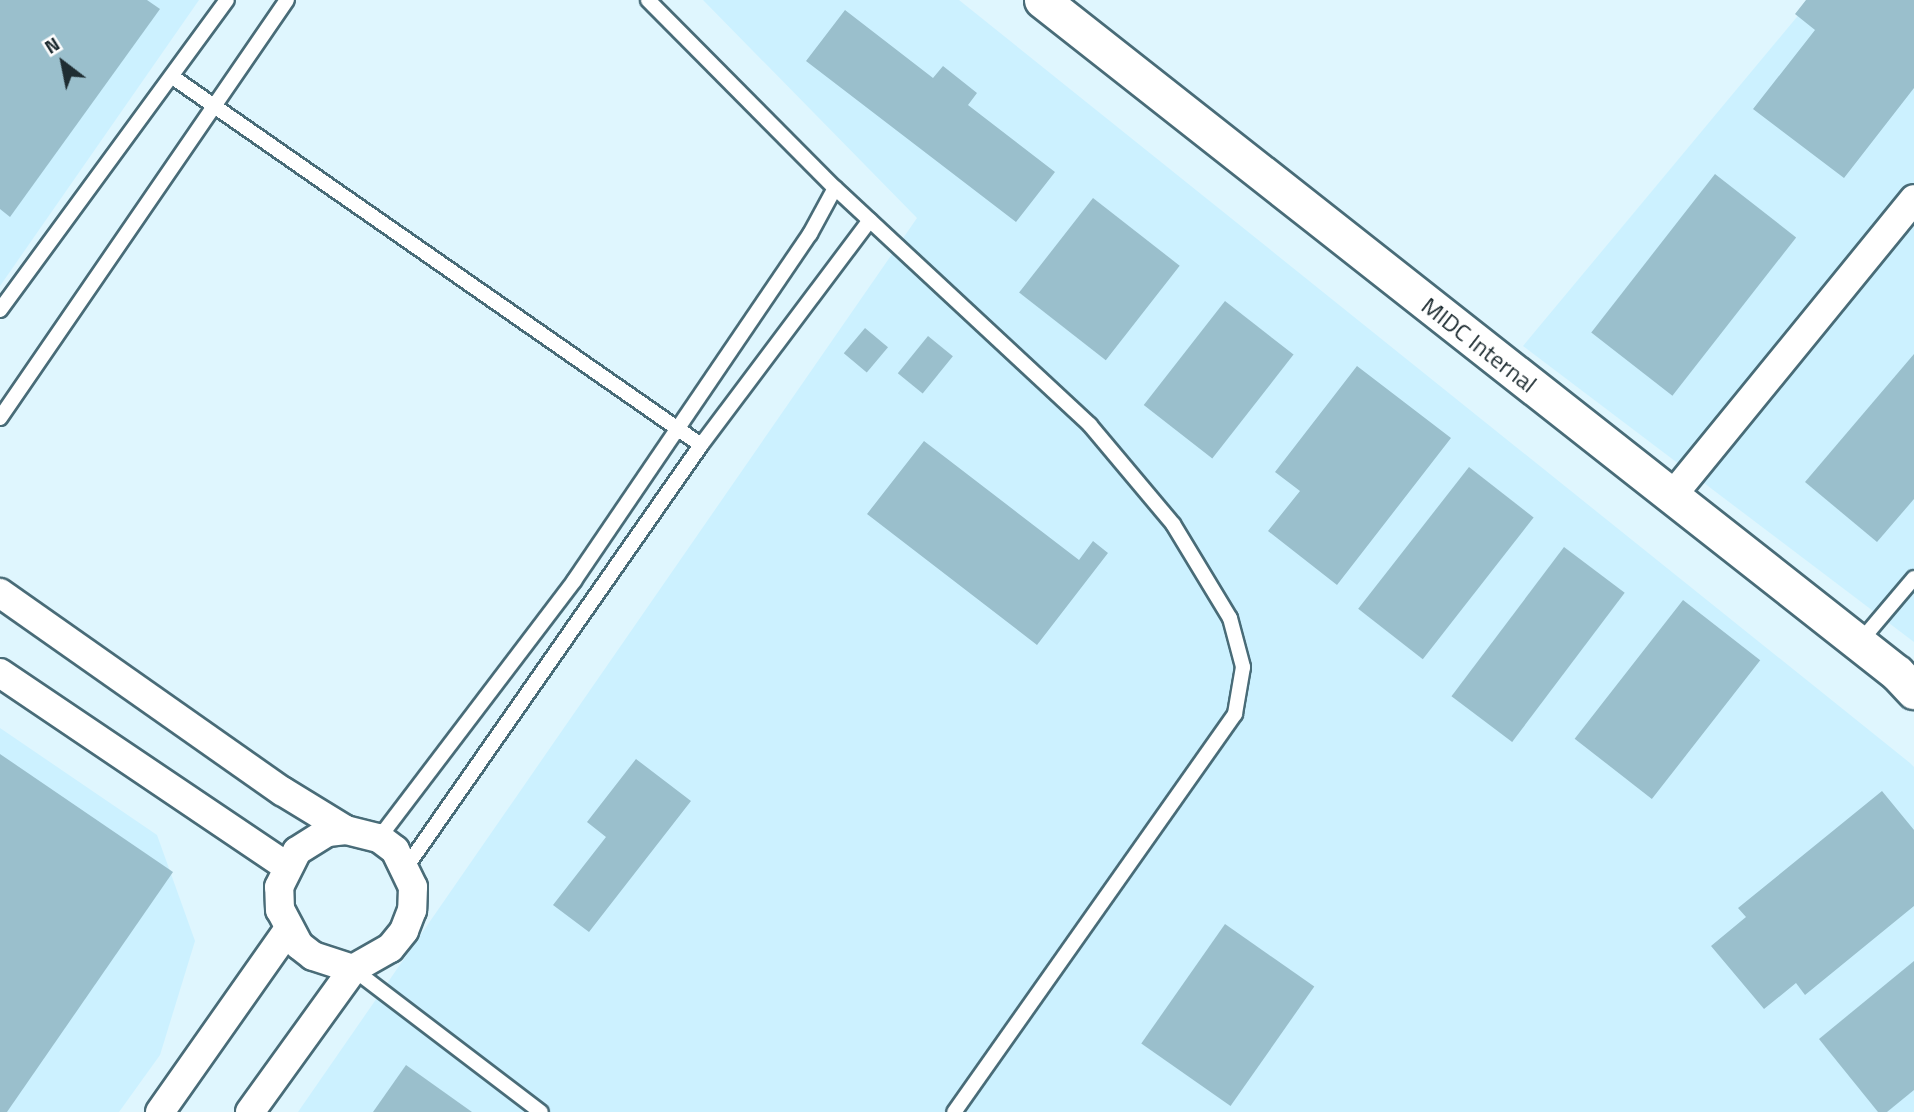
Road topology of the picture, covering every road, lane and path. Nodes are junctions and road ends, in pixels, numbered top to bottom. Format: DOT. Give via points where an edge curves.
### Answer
graph roads {
  1 [pos="227,0"];
  2 [pos="287,0"];
  3 [pos="648,0"];
  4 [pos="1042,0"];
  5 [pos="174,78"];
  6 [pos="215,110"];
  7 [pos="835,188"];
  8 [pos="1914,198"];
  9 [pos="870,220"];
  10 [pos="0,310"];
  11 [pos="0,418"];
  12 [pos="677,426"];
  13 [pos="701,445"];
  14 [pos="1672,496"];
  15 [pos="1914,578"];
  16 [pos="0,593"];
  17 [pos="1859,643"];
  18 [pos="0,673"];
  19 [pos="1914,691"];
  20 [pos="346,830"];
  21 [pos="379,838"];
  22 [pos="286,866"];
  23 [pos="407,866"];
  24 [pos="288,931"];
  25 [pos="353,969"];
  26 [pos="160,1112"];
  27 [pos="250,1112"];
  28 [pos="541,1112"];
  29 [pos="954,1112"];
  1 -- 5 [label="lane"];
  2 -- 6 [label="lane"];
  3 -- 7 [label="lane"];
  4 -- 14 [label="street, MIDC Internal"];
  5 -- 6 [label="lane"];
  5 -- 10 [label="lane"];
  6 -- 11 [label="lane"];
  6 -- 12 [label="lane" via="307,167"];
  7 -- 9 [label="lane"];
  7 -- 12 [label="lane" via="810,234"];
  8 -- 14 [label="street"];
  9 -- 13 [label="lane"];
  9 -- 29 [label="lane" via="1099,435 1172,524 1230,618 1243,667 1235,714"];
  12 -- 13 [label="lane"];
  12 -- 21 [label="lane" via="574,582"];
  13 -- 23 [label="lane"];
  14 -- 17 [label="street, MIDC Internal"];
  15 -- 17 [label="lane"];
  16 -- 20 [label="street" via="282,791"];
  17 -- 19 [label="street, MIDC Internal"];
  18 -- 22 [label="street"];
  20 -- 21 [label="street"];
  20 -- 22 [label="street" via="312,839"];
  21 -- 23 [label="street"];
  22 -- 24 [label="street" via="279,887 280,910"];
  23 -- 25 [label="street" via="413,887 412,910 404,931 390,948"];
  24 -- 25 [label="street" via="313,956"];
  24 -- 26 [label="street"];
  25 -- 27 [label="street"];
  25 -- 28 [label="lane"];
}
